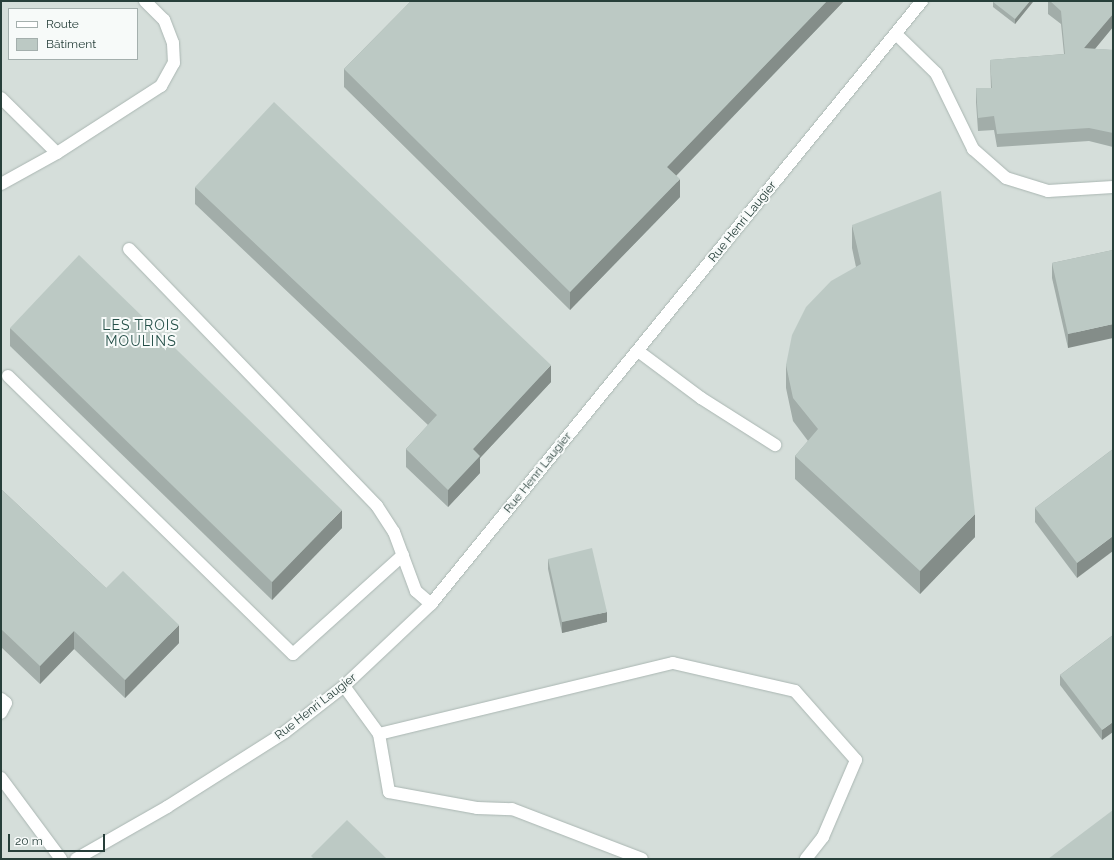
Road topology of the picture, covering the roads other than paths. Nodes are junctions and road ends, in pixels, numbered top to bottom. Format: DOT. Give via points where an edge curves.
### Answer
graph roads {
  1 [pos="145,1"];
  2 [pos="922,1"];
  3 [pos="896,34"];
  4 [pos="1,98"];
  5 [pos="57,153"];
  6 [pos="1,184"];
  7 [pos="1113,188"];
  8 [pos="128,249"];
  9 [pos="638,351"];
  10 [pos="8,376"];
  11 [pos="775,445"];
  12 [pos="403,555"];
  13 [pos="431,604"];
  14 [pos="344,686"];
  15 [pos="1,699"];
  16 [pos="1,713"];
  17 [pos="379,734"];
  18 [pos="1,778"];
  19 [pos="61,859"];
  20 [pos="76,859"];
  21 [pos="642,859"];
  22 [pos="806,859"];
  1 -- 5 [label="street" via="164,20 173,42 174,63 161,86"];
  2 -- 3 [label="street, Rue Henri Laugier"];
  3 -- 7 [label="street" via="936,73 973,149 1006,178 1048,191"];
  3 -- 9 [label="street, Rue Henri Laugier"];
  4 -- 5 [label="street"];
  5 -- 6 [label="street"];
  8 -- 12 [label="street" via="377,506 394,532"];
  9 -- 11 [label="street" via="701,398"];
  9 -- 13 [label="street, Rue Henri Laugier"];
  10 -- 12 [label="street" via="293,654"];
  12 -- 13 [label="street" via="416,591"];
  13 -- 14 [label="street, Rue Henri Laugier"];
  14 -- 17 [label="street"];
  14 -- 20 [label="street, Rue Henri Laugier" via="285,732 167,807"];
  15 -- 16 [label="street" via="6,703"];
  17 -- 21 [label="street" via="389,792 478,808 512,809"];
  17 -- 22 [label="street" via="674,663 796,691 856,760 824,837"];
  18 -- 19 [label="street"];
}
